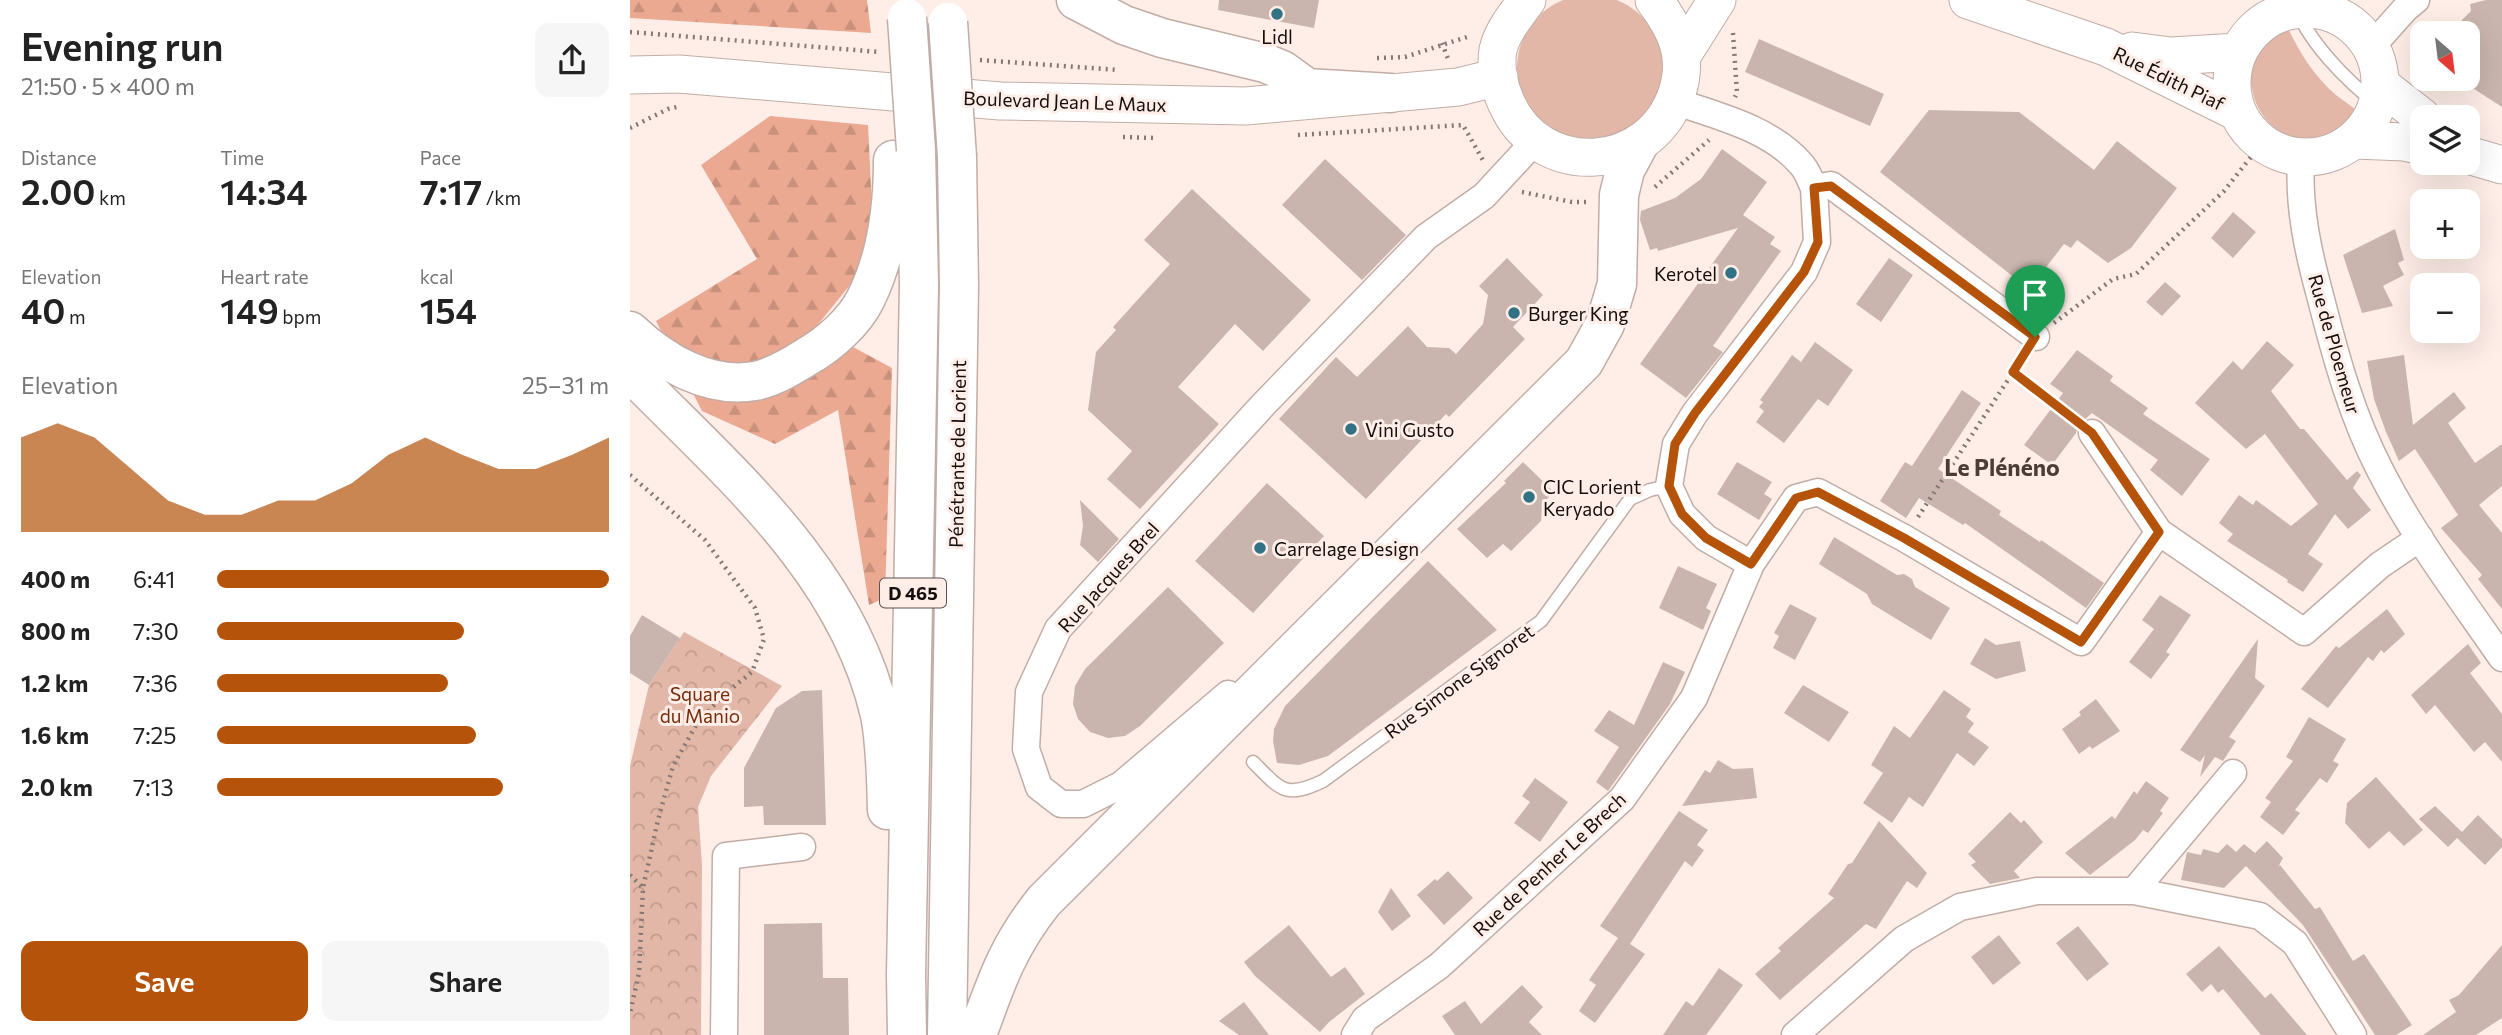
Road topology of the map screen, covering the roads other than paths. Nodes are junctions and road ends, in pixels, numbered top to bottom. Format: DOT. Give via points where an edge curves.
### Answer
graph roads {
  1 [pos="1076,0"];
  2 [pos="1527,0"];
  3 [pos="1654,0"];
  4 [pos="1717,0"];
  5 [pos="1968,0"];
  6 [pos="2416,0"];
  7 [pos="2307,5"];
  8 [pos="901,8"];
  9 [pos="2015,9"];
  10 [pos="946,11"];
  11 [pos="2248,29"];
  12 [pos="2372,46"];
  13 [pos="2106,47"];
  14 [pos="1681,57"];
  15 [pos="630,75"];
  16 [pos="1499,77"];
  17 [pos="1391,93"];
  18 [pos="2382,101"];
  19 [pos="1674,102"];
  20 [pos="2237,112"];
  21 [pos="2410,112"];
  22 [pos="1536,140"];
  23 [pos="2355,140"];
  24 [pos="2410,143"];
  25 [pos="1639,144"];
  26 [pos="905,149"];
  27 [pos="2301,158"];
  28 [pos="1814,188"];
  29 [pos="630,331"];
  30 [pos="2035,337"];
  31 [pos="630,372"];
  32 [pos="2092,433"];
  33 [pos="1669,486"];
  34 [pos="2159,532"];
  35 [pos="2420,538"];
  36 [pos="1399,547"];
  37 [pos="1751,564"];
  38 [pos="2502,658"];
  39 [pos="1253,762"];
  40 [pos="2233,773"];
  41 [pos="802,847"];
  42 [pos="2134,891"];
  43 [pos="724,1035"];
  44 [pos="892,1035"];
  45 [pos="907,1035"];
  46 [pos="947,1035"];
  47 [pos="977,1035"];
  48 [pos="1355,1035"];
  49 [pos="1795,1035"];
  50 [pos="2353,1035"];
  1 -- 17 [label="highway" via="1162,38 1265,63 1307,88"];
  2 -- 16 [label="main road" via="1498,50"];
  3 -- 14 [label="main road" via="1670,21"];
  4 -- 14 [label="main road"];
  5 -- 9 [label="main road"];
  6 -- 12 [label="street"];
  7 -- 11 [label="main road"];
  7 -- 12 [label="main road" via="2343,17"];
  7 -- 18 [label="lane" via="2339,72"];
  8 -- 26 [label="highway, D 465, bridge"];
  9 -- 13 [label="main road"];
  10 -- 46 [label="highway, Pénétrante de Lorient / D 465, bridge" via="957,157 959,286"];
  11 -- 13 [label="main road, Rue Édith Piaf" via="2171,56"];
  11 -- 20 [label="main road" via="2232,71"];
  12 -- 18 [label="main road"];
  13 -- 20 [label="main road, Rue Édith Piaf"];
  14 -- 19 [label="main road"];
  15 -- 17 [label="main road, Boulevard Jean Le Maux" via="679,74 1000,101 1118,105 1246,107"];
  16 -- 17 [label="main road, Boulevard Jean Le Maux" via="1458,87"];
  16 -- 22 [label="main road" via="1510,112"];
  18 -- 21 [label="main road"];
  18 -- 23 [label="main road"];
  19 -- 25 [label="main road" via="1659,127"];
  19 -- 28 [label="street" via="1753,130 1784,149 1802,165"];
  20 -- 27 [label="main road" via="2262,143"];
  22 -- 25 [label="main road" via="1568,156 1597,158"];
  22 -- 36 [label="street, Rue Jacques Brel" via="1484,196 1406,257 1058,628 1029,691 1027,748 1040,787 1061,804 1083,804 1121,785"];
  23 -- 24 [label="main road"];
  23 -- 27 [label="main road" via="2339,150"];
  25 -- 36 [label="highway" via="1625,170 1619,195 1617,284 1605,324 1584,362"];
  26 -- 29 [label="highway" via="893,188 881,263 864,303 829,344 755,381 722,380 685,371"];
  26 -- 45 [label="highway, D 465" via="919,285"];
  27 -- 35 [label="street, Rue de Ploemeur" via="2303,230 2339,369 2381,471"];
  28 -- 30 [label="street" via="1831,186"];
  28 -- 33 [label="street" via="1818,242 1804,272 1675,444"];
  31 -- 44 [label="highway" via="797,548 832,596 864,663 880,717 886,782"];
  32 -- 34 [label="street"];
  33 -- 37 [label="street" via="1682,514 1706,538"];
  33 -- 39 [label="lane, Rue Simone Signoret" via="1630,499 1541,621 1323,781 1292,791 1278,787"];
  34 -- 35 [label="street" via="2304,632 2379,565"];
  34 -- 37 [label="street, Rue de Penher Le Brech" via="2081,642 1818,492 1796,498"];
  35 -- 38 [label="street, Rue de Ploemeur"];
  36 -- 47 [label="highway" via="1044,901 1007,955"];
  37 -- 48 [label="street, Rue de Penher Le Brech" via="1694,698 1622,799 1439,966 1365,1019"];
  40 -- 42 [label="street"];
  41 -- 43 [label="street" via="726,856"];
  42 -- 49 [label="street" via="2036,891 1960,907 1905,939"];
  42 -- 50 [label="street" via="2259,916 2295,943"];
}
